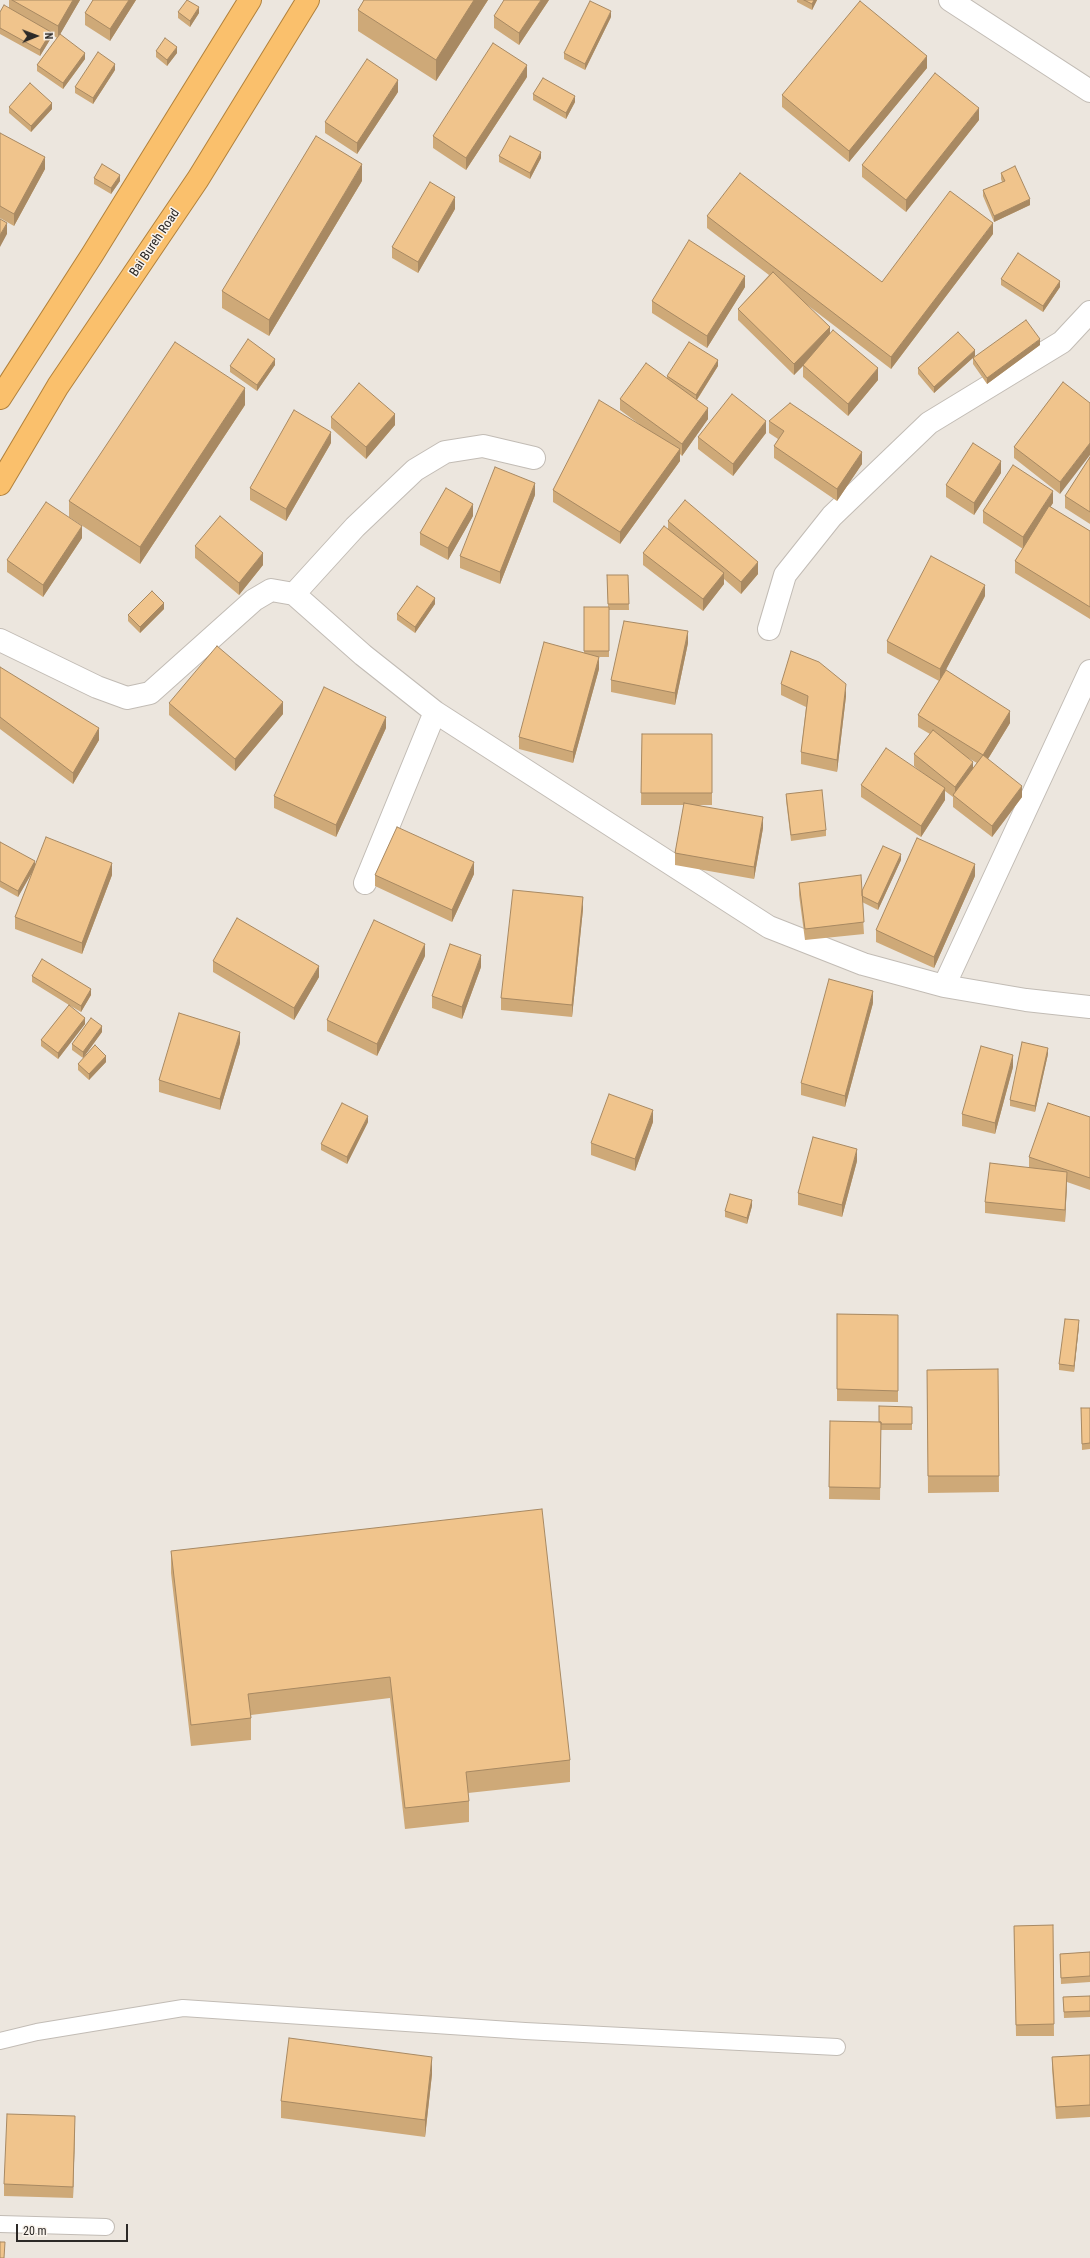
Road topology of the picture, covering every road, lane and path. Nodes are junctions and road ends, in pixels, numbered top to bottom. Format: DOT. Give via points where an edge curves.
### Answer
graph roads {
  1 [pos="250,0"];
  2 [pos="308,0"];
  3 [pos="950,0"];
  4 [pos="1090,91"];
  5 [pos="1090,312"];
  6 [pos="0,398"];
  7 [pos="534,458"];
  8 [pos="0,484"];
  9 [pos="294,594"];
  10 [pos="769,629"];
  11 [pos="0,640"];
  12 [pos="1090,671"];
  13 [pos="435,712"];
  14 [pos="365,883"];
  15 [pos="944,986"];
  16 [pos="1090,1007"];
  17 [pos="0,2041"];
  18 [pos="837,2047"];
  19 [pos="0,2224"];
  20 [pos="106,2227"];
  1 -- 6 [label="highway"];
  2 -- 8 [label="highway, Bai Bureh Road" via="198,179 58,386"];
  3 -- 4 [label="street"];
  5 -- 10 [label="street" via="1062,342 929,423 832,516 786,575"];
  7 -- 9 [label="street" via="483,446 445,452 415,470 355,527"];
  9 -- 11 [label="street" via="271,590 254,600 150,693 127,698 96,687"];
  9 -- 13 [label="street" via="363,655"];
  12 -- 15 [label="street"];
  13 -- 14 [label="street"];
  13 -- 15 [label="street" via="769,927 864,964"];
  15 -- 16 [label="street" via="1026,1000"];
  17 -- 18 [label="lane" via="37,2032 183,2008 525,2031"];
  19 -- 20 [label="lane"];
}
